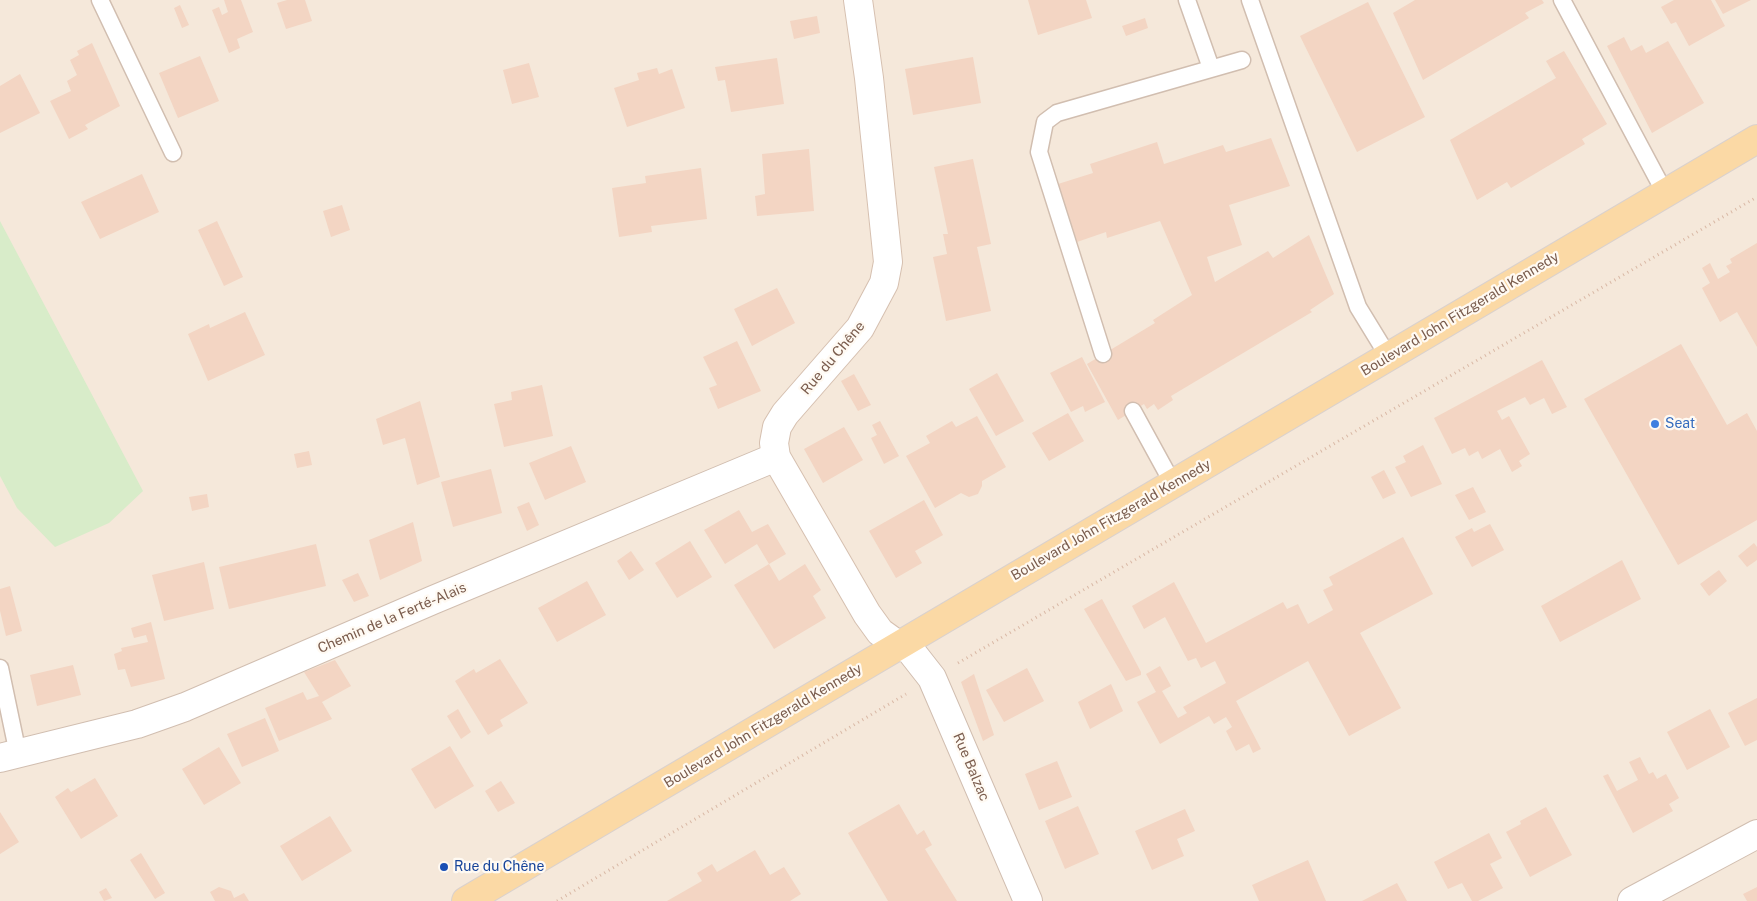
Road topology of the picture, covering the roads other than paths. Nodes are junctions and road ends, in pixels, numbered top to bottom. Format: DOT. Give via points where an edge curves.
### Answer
graph roads {
  1 [pos="100,0"];
  2 [pos="858,0"];
  3 [pos="1187,0"];
  4 [pos="1250,0"];
  5 [pos="1562,0"];
  6 [pos="1242,60"];
  7 [pos="1212,68"];
  8 [pos="1757,139"];
  9 [pos="173,153"];
  10 [pos="1665,193"];
  11 [pos="1104,354"];
  12 [pos="1388,356"];
  13 [pos="1133,411"];
  14 [pos="776,457"];
  15 [pos="1173,484"];
  16 [pos="898,646"];
  17 [pos="0,668"];
  18 [pos="9,756"];
  19 [pos="1757,834"];
  20 [pos="466,901"];
  21 [pos="1028,901"];
  22 [pos="1632,901"];
  1 -- 9 [label="lane"];
  2 -- 14 [label="street, Rue du Chêne" via="888,262 884,283 860,328 777,427"];
  3 -- 7 [label="lane"];
  4 -- 12 [label="lane" via="1358,307"];
  5 -- 10 [label="lane"];
  6 -- 7 [label="lane"];
  7 -- 11 [label="lane" via="1057,114 1044,122 1039,152"];
  8 -- 10 [label="main road, Boulevard John Fitzgerald Kennedy"];
  10 -- 12 [label="main road, Boulevard John Fitzgerald Kennedy"];
  12 -- 15 [label="main road, Boulevard John Fitzgerald Kennedy"];
  13 -- 15 [label="lane"];
  14 -- 16 [label="street" via="868,614 880,632"];
  14 -- 18 [label="street, Chemin de la Ferté-Alais" via="185,707 137,724"];
  15 -- 16 [label="main road, Boulevard John Fitzgerald Kennedy"];
  16 -- 20 [label="main road, Boulevard John Fitzgerald Kennedy"];
  16 -- 21 [label="street, Rue Balzac" via="910,650 932,678"];
  17 -- 18 [label="lane"];
  19 -- 22 [label="street"];
}
